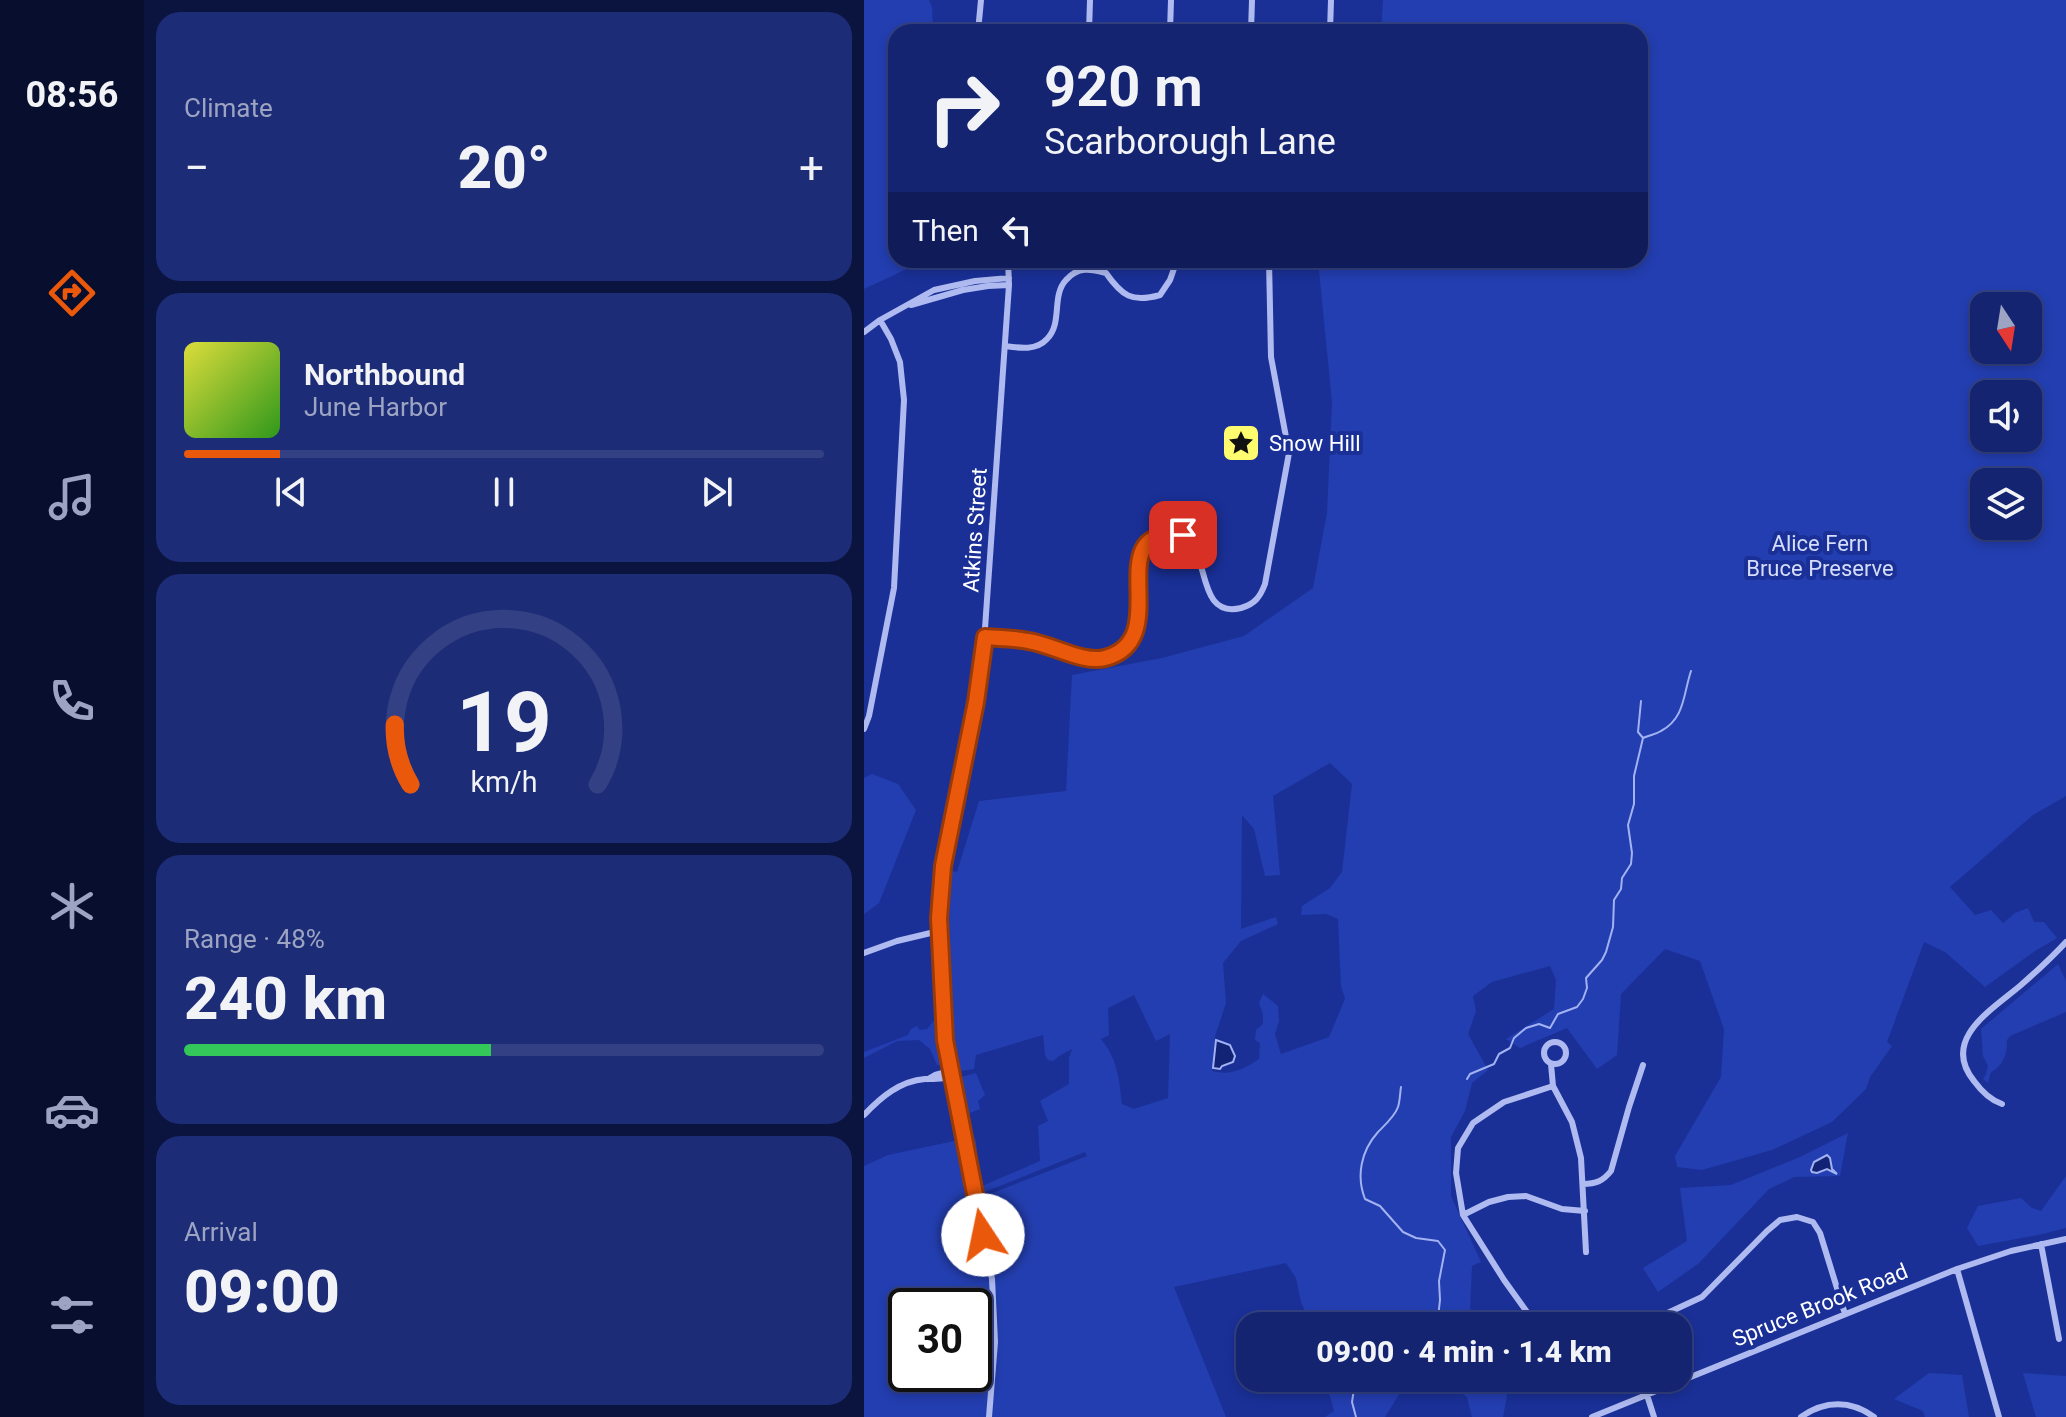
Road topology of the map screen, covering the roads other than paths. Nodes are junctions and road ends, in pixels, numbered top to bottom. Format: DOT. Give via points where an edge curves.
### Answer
graph roads {
  1 [pos="981,0"];
  2 [pos="1090,0"];
  3 [pos="1171,0"];
  4 [pos="1252,0"];
  5 [pos="1331,0"];
  6 [pos="979,24"];
  7 [pos="1089,24"];
  8 [pos="1170,24"];
  9 [pos="1251,24"];
  10 [pos="1330,24"];
  11 [pos="1008,268"];
  12 [pos="1174,268"];
  13 [pos="1269,268"];
  14 [pos="1009,282"];
  15 [pos="880,320"];
  16 [pos="864,332"];
  17 [pos="1005,346"];
  18 [pos="985,637"];
  19 [pos="864,729"];
  20 [pos="939,931"];
  21 [pos="2066,942"];
  22 [pos="864,953"];
  23 [pos="1551,1064"];
  24 [pos="1643,1065"];
  25 [pos="951,1074"];
  26 [pos="1553,1086"];
  27 [pos="2002,1104"];
  28 [pos="864,1115"];
  29 [pos="1583,1184"];
  30 [pos="1585,1211"];
  31 [pos="1463,1215"];
  32 [pos="2066,1239"];
  33 [pos="2041,1244"];
  34 [pos="1586,1252"];
  35 [pos="1957,1269"];
  36 [pos="1527,1312"];
  37 [pos="1670,1312"];
  38 [pos="1845,1314"];
  39 [pos="2059,1339"];
  40 [pos="1692,1377"];
  41 [pos="1654,1392"];
  42 [pos="1647,1395"];
  43 [pos="989,1417"];
  44 [pos="1592,1417"];
  45 [pos="1654,1417"];
  46 [pos="1801,1417"];
  47 [pos="1874,1417"];
  48 [pos="1999,1417"];
  1 -- 6 [label="street"];
  2 -- 7 [label="street"];
  3 -- 8 [label="street"];
  4 -- 9 [label="street"];
  5 -- 10 [label="street"];
  11 -- 14 [label="street, Atkins Street"];
  12 -- 17 [label="street" via="1160,295 1144,300 1120,292 1106,273 1072,273 1057,297 1055,323 1047,339 1032,348"];
  13 -- 18 [label="street" via="1271,357 1289,448 1260,599 1231,610 1216,603 1194,546 1183,535 1168,534 1144,546 1136,633 1117,653 1086,658 1048,645"];
  14 -- 15 [label="street" via="908,305"];
  14 -- 17 [label="street, Atkins Street"];
  15 -- 16 [label="street"];
  15 -- 19 [label="street" via="900,362 904,400 894,588"];
  17 -- 18 [label="street, Atkins Street"];
  18 -- 20 [label="street, Atkins Street" via="943,866"];
  20 -- 22 [label="street"];
  20 -- 25 [label="street, Atkins Street"];
  21 -- 27 [label="street" via="1966,1037 1963,1060 1968,1073 1985,1094"];
  23 -- 26 [label="street"];
  24 -- 29 [label="street" via="1611,1171 1595,1184"];
  25 -- 28 [label="street" via="897,1087"];
  25 -- 43 [label="street, Atkins Street" via="992,1279 995,1342"];
  26 -- 29 [label="street" via="1572,1122"];
  26 -- 31 [label="street" via="1504,1102 1473,1123 1458,1148"];
  29 -- 30 [label="street"];
  30 -- 31 [label="street" via="1526,1196 1489,1202"];
  30 -- 34 [label="street"];
  31 -- 36 [label="street"];
  32 -- 33 [label="street, Spruce Brook Road"];
  33 -- 35 [label="street, Spruce Brook Road"];
  33 -- 39 [label="street"];
  35 -- 38 [label="street, Spruce Brook Road"];
  35 -- 48 [label="street"];
  37 -- 38 [label="street" via="1702,1297 1780,1220 1797,1217 1813,1222 1820,1233"];
  38 -- 40 [label="street, Spruce Brook Road"];
  41 -- 42 [label="street, Spruce Brook Road"];
  42 -- 44 [label="street, Spruce Brook Road"];
  42 -- 45 [label="street"];
  46 -- 47 [label="street" via="1839,1404 1857,1406"];
}
